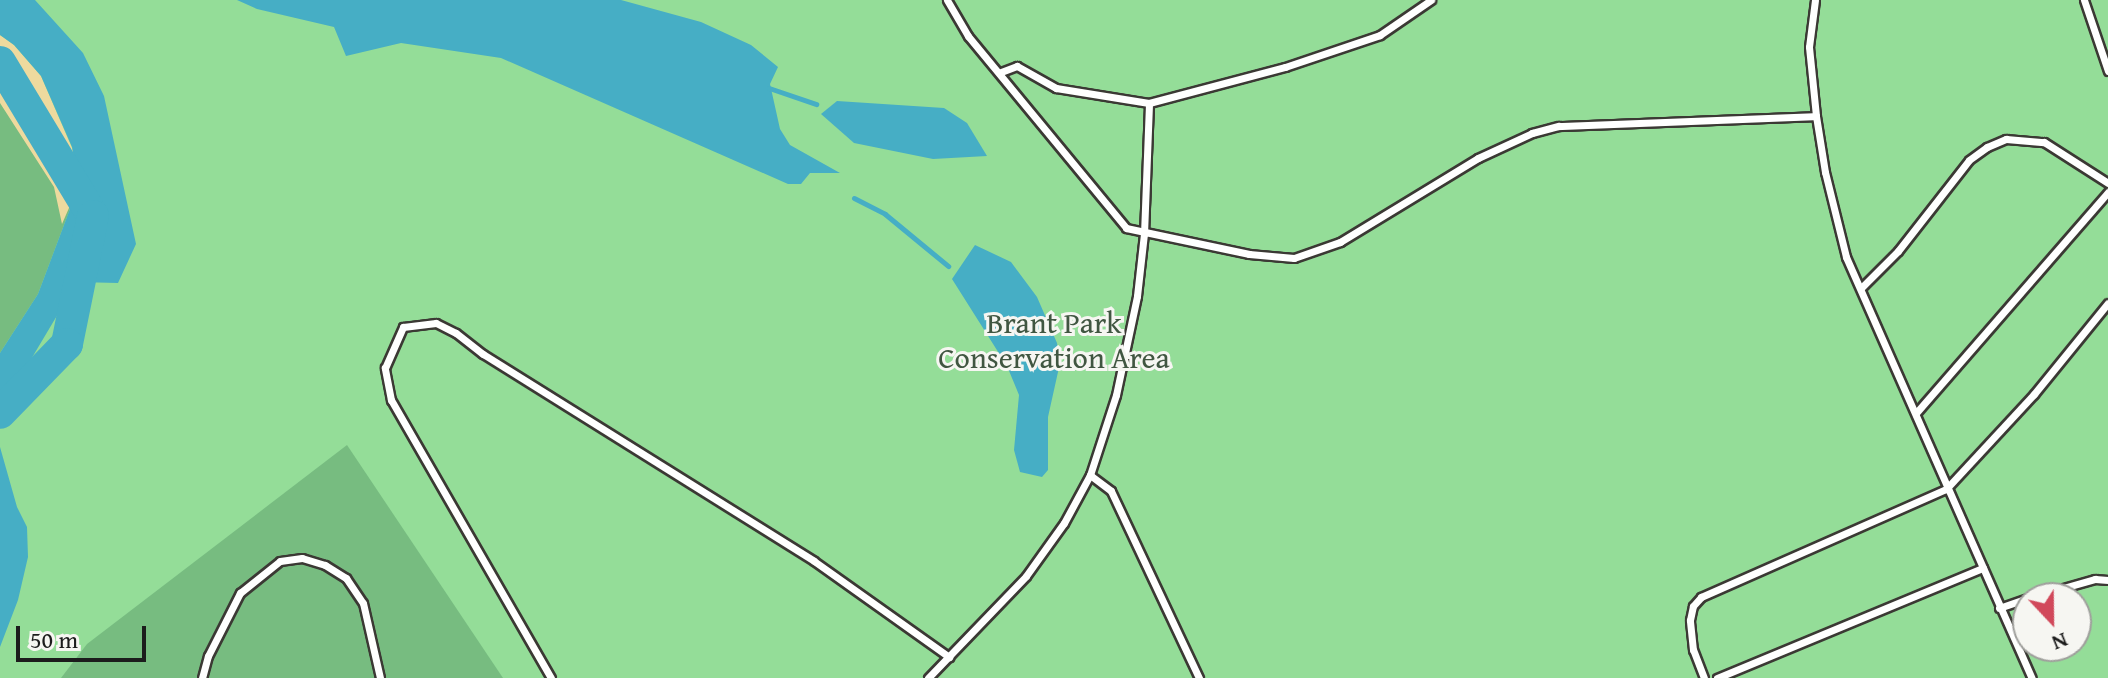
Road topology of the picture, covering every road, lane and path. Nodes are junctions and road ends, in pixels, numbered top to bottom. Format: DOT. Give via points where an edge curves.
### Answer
graph roads {
  1 [pos="947,0"];
  2 [pos="1431,0"];
  3 [pos="1816,0"];
  4 [pos="2084,0"];
  5 [pos="2105,52"];
  6 [pos="2108,71"];
  7 [pos="1001,72"];
  8 [pos="1149,103"];
  9 [pos="1816,116"];
  10 [pos="2108,183"];
  11 [pos="2108,192"];
  12 [pos="1144,234"];
  13 [pos="1861,288"];
  14 [pos="2108,303"];
  15 [pos="1916,413"];
  16 [pos="1090,475"];
  17 [pos="1946,489"];
  18 [pos="1983,568"];
  19 [pos="2108,580"];
  20 [pos="2084,582"];
  21 [pos="2012,604"];
  22 [pos="1999,608"];
  23 [pos="949,657"];
  24 [pos="202,678"];
  25 [pos="380,678"];
  26 [pos="551,678"];
  27 [pos="928,678"];
  28 [pos="1199,678"];
  29 [pos="1704,678"];
  30 [pos="1717,678"];
  31 [pos="2032,678"];
  1 -- 7 [label="lane" via="968,36"];
  2 -- 8 [label="lane" via="1380,35"];
  3 -- 9 [label="lane" via="1809,47"];
  4 -- 5 [label="lane"];
  5 -- 6 [label="lane"];
  7 -- 8 [label="lane" via="1017,66 1056,88"];
  7 -- 12 [label="lane" via="1110,210 1126,228"];
  8 -- 12 [label="lane"];
  9 -- 12 [label="lane" via="1559,126 1510,142 1340,242 1294,258"];
  9 -- 13 [label="lane" via="1846,257"];
  10 -- 13 [label="lane" via="2044,142 2006,139 1987,147 1969,160 1898,251"];
  11 -- 15 [label="lane"];
  12 -- 16 [label="lane" via="1129,343"];
  13 -- 15 [label="lane"];
  14 -- 17 [label="lane"];
  15 -- 17 [label="lane"];
  16 -- 23 [label="lane" via="1026,576"];
  16 -- 28 [label="lane" via="1111,491"];
  17 -- 18 [label="lane"];
  17 -- 29 [label="lane" via="1701,597 1690,620 1693,650"];
  18 -- 22 [label="lane"];
  18 -- 30 [label="lane"];
  19 -- 20 [label="lane"];
  21 -- 22 [label="lane"];
  22 -- 31 [label="lane"];
  23 -- 26 [label="lane" via="814,561 456,333 436,323 403,327 385,368 391,400"];
  23 -- 27 [label="lane"];
  24 -- 25 [label="lane" via="240,593 280,561 302,558 346,578 363,603"];
}
